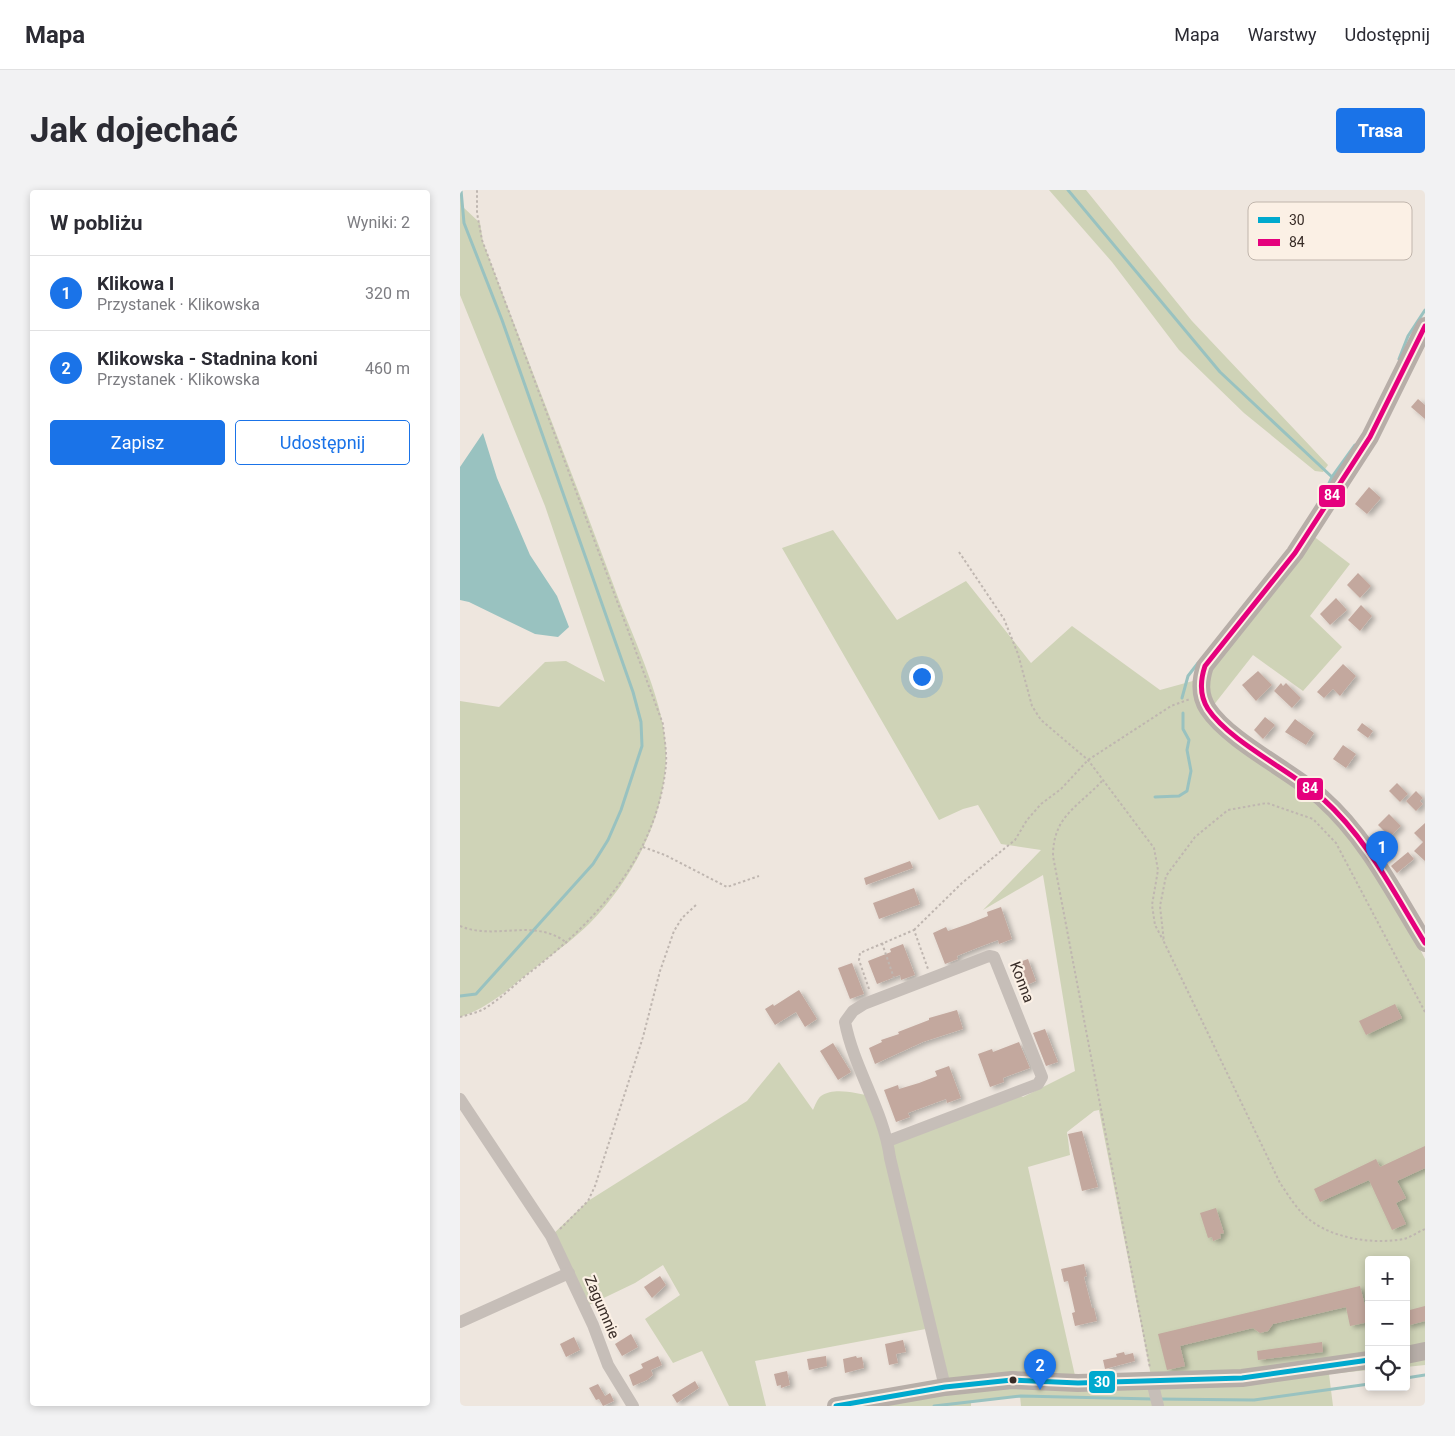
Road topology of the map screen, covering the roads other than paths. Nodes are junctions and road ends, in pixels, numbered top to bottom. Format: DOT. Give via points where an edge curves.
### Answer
graph roads {
  1 [pos="1425,326"];
  2 [pos="1425,943"];
  3 [pos="460,1099"];
  4 [pos="888,1141"];
  5 [pos="569,1273"];
  6 [pos="460,1322"];
  7 [pos="1425,1351"];
  8 [pos="1410,1354"];
  9 [pos="1365,1361"];
  10 [pos="945,1387"];
  11 [pos="1155,1393"];
  12 [pos="633,1406"];
  13 [pos="836,1406"];
  1 -- 2 [label="street" via="1370,437 1296,552 1204,666 1200,680 1209,711 1227,729 1290,774 1338,814 1369,852"];
  3 -- 5 [label="street" via="551,1236"];
  4 -- 4 [label="street, Konna" via="1038,1084 1042,1077 996,959 989,956 874,1001 853,1011 844,1022 857,1066"];
  4 -- 10 [label="street, Konna"];
  5 -- 6 [label="street, Zagumnie"];
  5 -- 12 [label="street, Zagumnie" via="608,1364"];
  7 -- 8 [label="street"];
  9 -- 11 [label="street"];
  10 -- 11 [label="street" via="1012,1380 1078,1383"];
  10 -- 13 [label="street"];
}
